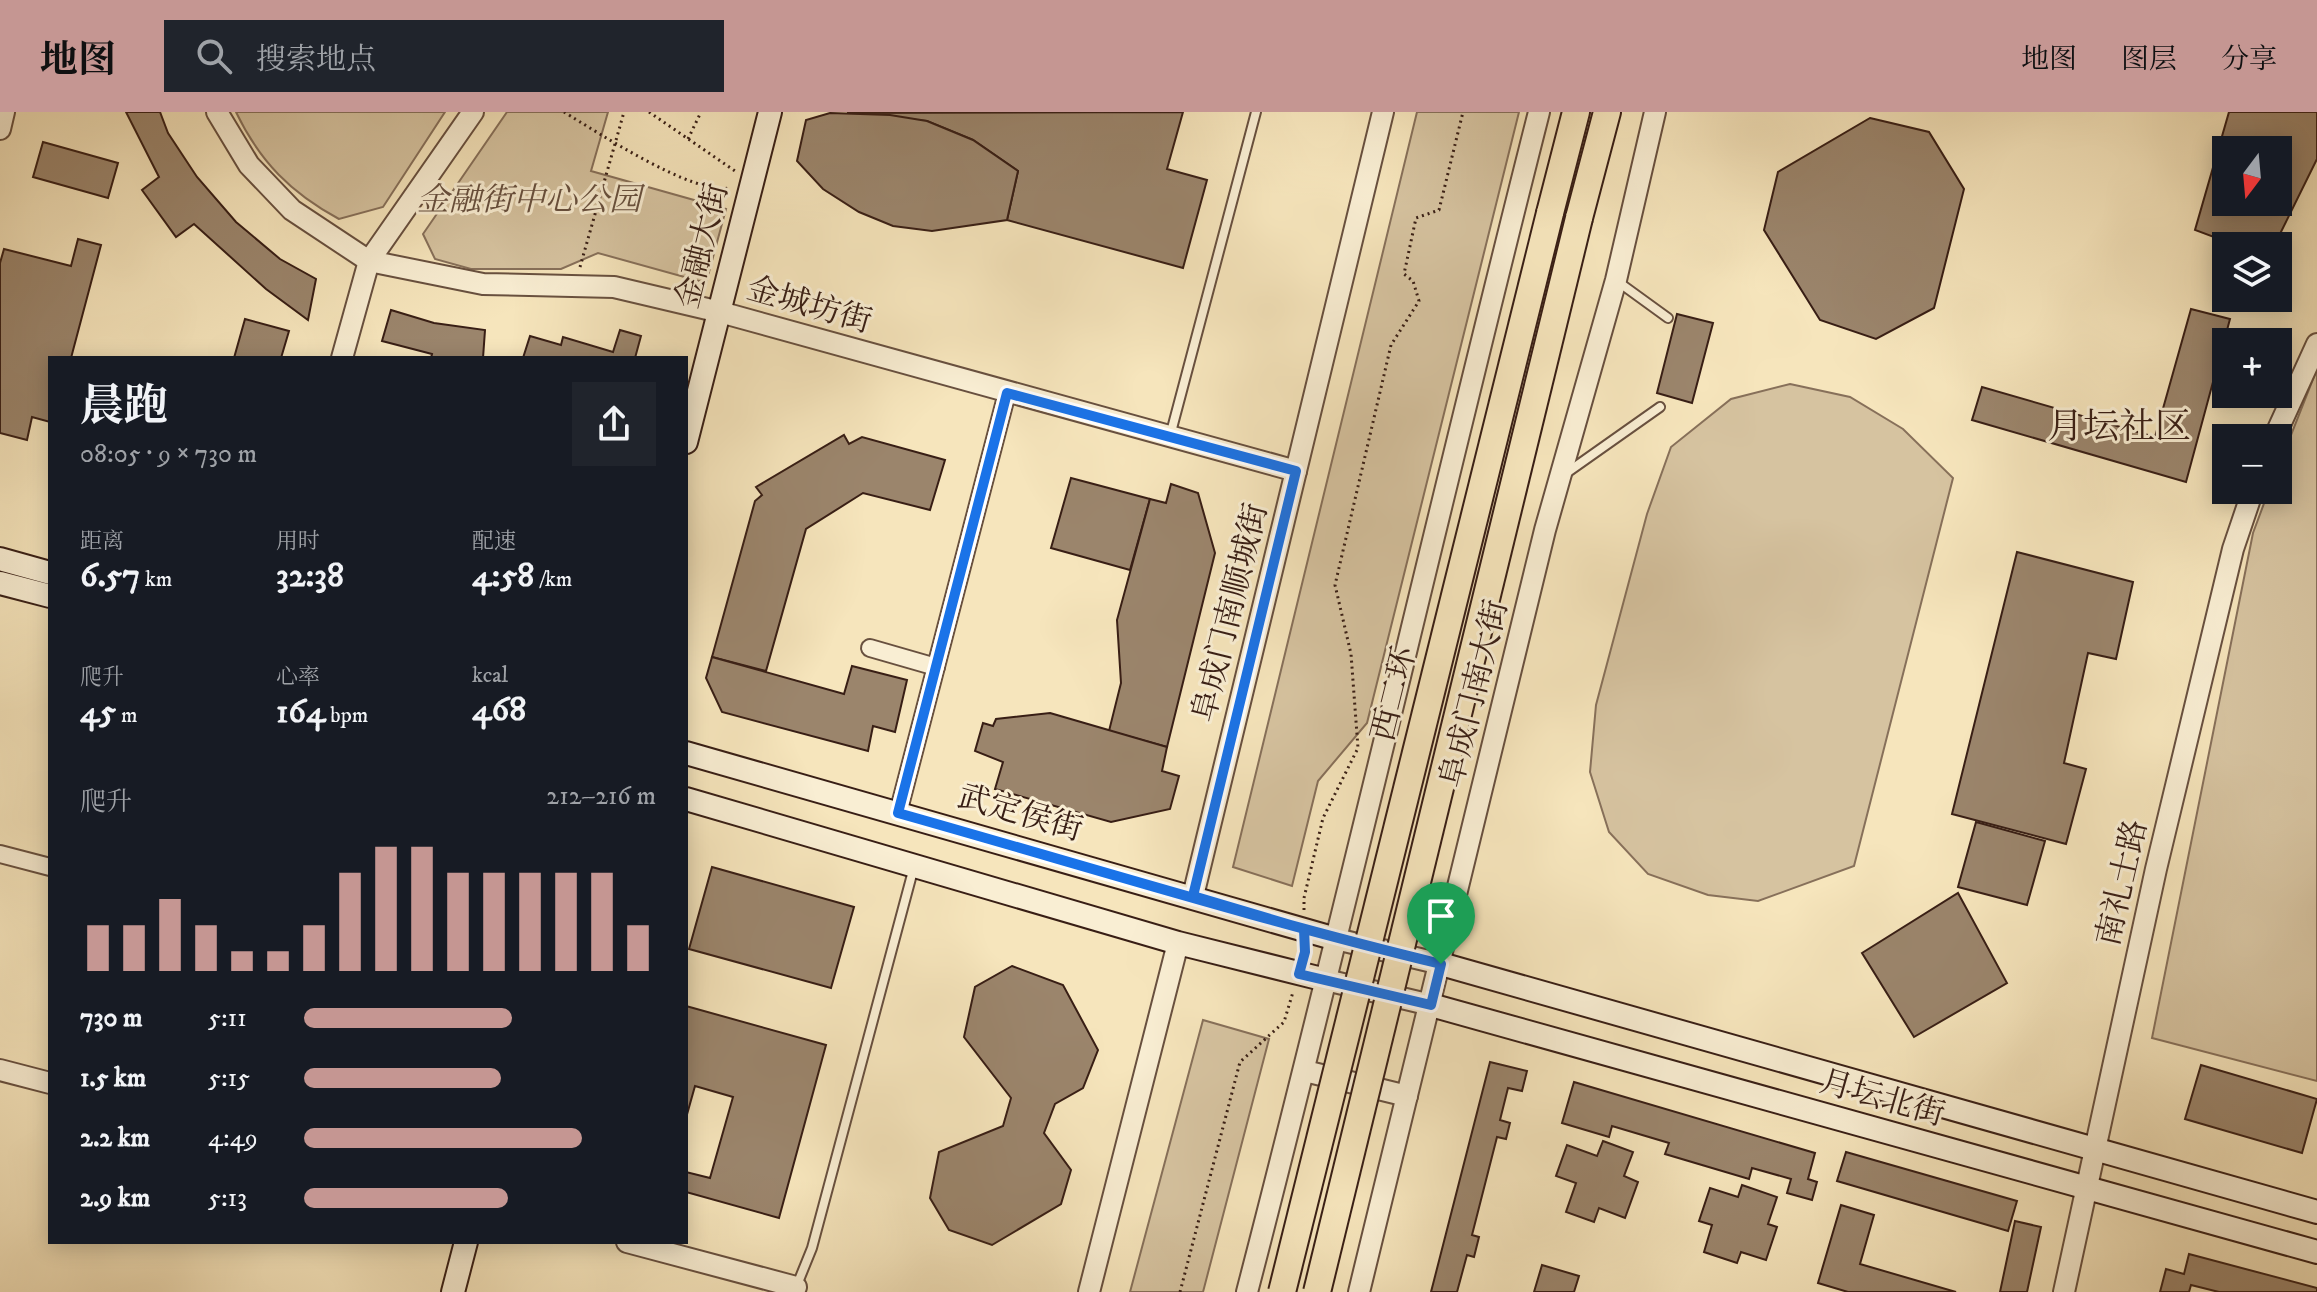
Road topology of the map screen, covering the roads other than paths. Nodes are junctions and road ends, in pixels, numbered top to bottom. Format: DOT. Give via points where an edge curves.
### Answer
graph roads {
  1 [pos="4,112"];
  2 [pos="217,112"];
  3 [pos="473,112"];
  4 [pos="770,112"];
  5 [pos="1256,112"];
  6 [pos="1383,112"];
  7 [pos="1539,112"];
  8 [pos="1576,112"];
  9 [pos="1607,112"];
  10 [pos="1655,112"];
  11 [pos="0,129"];
  12 [pos="369,261"];
  13 [pos="1616,280"];
  14 [pos="720,312"];
  15 [pos="1668,318"];
  16 [pos="2317,344"];
  17 [pos="343,356"];
  18 [pos="1007,393"];
  19 [pos="1660,407"];
  20 [pos="2280,424"];
  21 [pos="688,434"];
  22 [pos="1170,437"];
  23 [pos="1296,471"];
  24 [pos="1561,476"];
  25 [pos="2248,504"];
  26 [pos="0,559"];
  27 [pos="48,572"];
  28 [pos="0,583"];
  29 [pos="48,595"];
  30 [pos="870,648"];
  31 [pos="936,667"];
  32 [pos="688,754"];
  33 [pos="688,800"];
  34 [pos="898,813"];
  35 [pos="0,854"];
  36 [pos="48,866"];
  37 [pos="914,867"];
  38 [pos="1193,896"];
  39 [pos="1336,939"];
  40 [pos="1178,943"];
  41 [pos="1441,964"];
  42 [pos="1326,980"];
  43 [pos="1431,1005"];
  44 [pos="0,1070"];
  45 [pos="1305,1071"];
  46 [pos="48,1082"];
  47 [pos="1407,1096"];
  48 [pos="2096,1149"];
  49 [pos="2087,1190"];
  50 [pos="2317,1212"];
  51 [pos="465,1244"];
  52 [pos="634,1244"];
  53 [pos="2317,1252"];
  54 [pos="795,1290"];
  55 [pos="453,1292"];
  56 [pos="1089,1292"];
  57 [pos="1247,1292"];
  58 [pos="1282,1292"];
  59 [pos="1317,1292"];
  60 [pos="1359,1292"];
  61 [pos="2064,1292"];
  1 -- 11 [label="street"];
  2 -- 12 [label="street, 金城坊街" via="249,165 292,210"];
  3 -- 12 [label="street"];
  4 -- 14 [label="main road, 金融大街"];
  5 -- 22 [label="lane"];
  6 -- 23 [label="street, 阜成门南顺城街"];
  7 -- 39 [label="street"];
  8 -- 58 [label="highway, 西二环, bridge"];
  9 -- 59 [label="highway, 西二环, bridge"];
  10 -- 13 [label="street, 阜成门南大街"];
  12 -- 14 [label="street, 金城坊街" via="483,284 614,287"];
  12 -- 17 [label="street"];
  13 -- 15 [label="lane"];
  13 -- 24 [label="street, 阜成门南大街"];
  14 -- 18 [label="street, 金城坊街"];
  14 -- 21 [label="main road, 金融大街"];
  16 -- 20 [label="street"];
  18 -- 22 [label="street, 金城坊街"];
  18 -- 31 [label="street"];
  19 -- 24 [label="lane"];
  22 -- 23 [label="street, 金城坊街"];
  23 -- 38 [label="street, 阜成门南顺城街"];
  24 -- 41 [label="street, 阜成门南大街"];
  25 -- 48 [label="street, 南礼士路" via="2156,869"];
  26 -- 27 [label="main road"];
  28 -- 29 [label="main road"];
  30 -- 31 [label="street"];
  31 -- 34 [label="street"];
  32 -- 34 [label="main road, 武定侯街"];
  33 -- 37 [label="main road"];
  34 -- 38 [label="main road, 武定侯街"];
  35 -- 36 [label="street"];
  37 -- 40 [label="main road"];
  37 -- 54 [label="lane" via="812,1248"];
  38 -- 39 [label="main road, 武定侯街"];
  39 -- 41 [label="street"];
  39 -- 42 [label="street"];
  40 -- 42 [label="main road"];
  40 -- 56 [label="street"];
  41 -- 43 [label="street, 阜成门南大街"];
  41 -- 48 [label="main road, 月坛北街"];
  42 -- 43 [label="street"];
  42 -- 45 [label="street"];
  43 -- 47 [label="street, 阜成门南大街"];
  43 -- 49 [label="main road, 月坛北街"];
  44 -- 46 [label="street"];
  45 -- 47 [label="street"];
  45 -- 57 [label="street"];
  47 -- 60 [label="street, 阜成门南大街"];
  48 -- 49 [label="street, 南礼士路"];
  48 -- 50 [label="main road, 月坛北街"];
  49 -- 53 [label="main road, 月坛北街"];
  49 -- 61 [label="street, 南礼士路"];
  51 -- 55 [label="main road"];
  52 -- 54 [label="street"];
}
